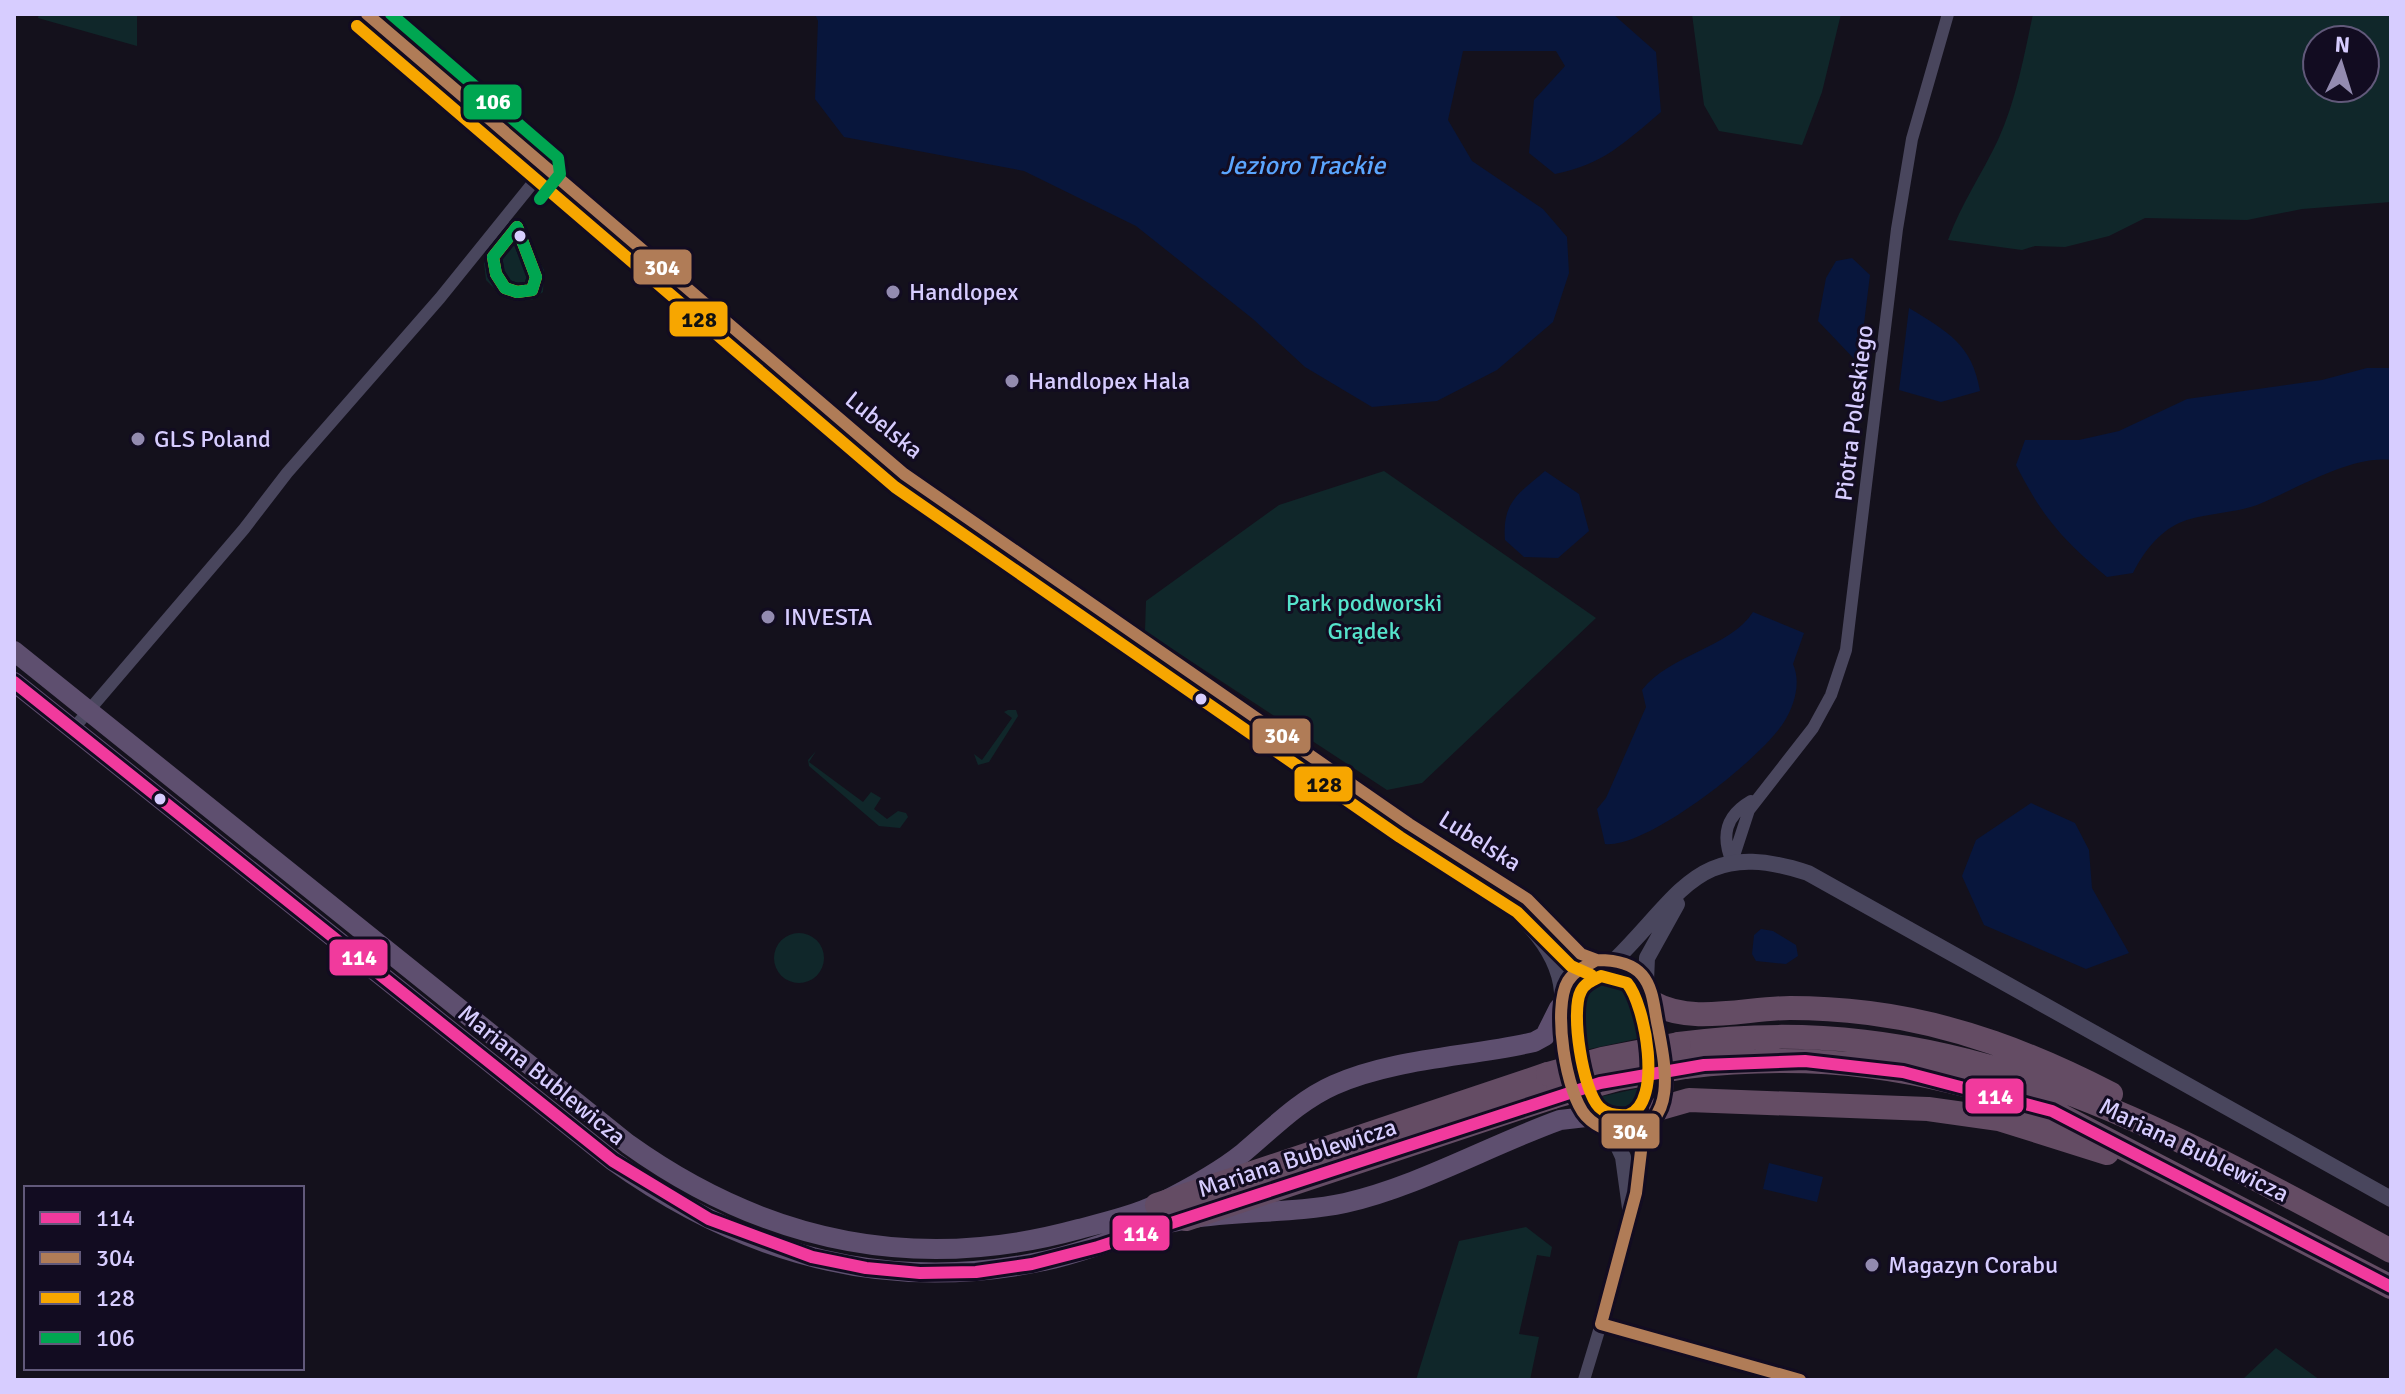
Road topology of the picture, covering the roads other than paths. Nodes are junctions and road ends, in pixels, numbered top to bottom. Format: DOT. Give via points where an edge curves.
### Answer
graph roads {
  1 [pos="367,14"];
  2 [pos="1948,14"];
  3 [pos="545,168"];
  4 [pos="14,651"];
  5 [pos="14,682"];
  6 [pos="90,710"];
  7 [pos="73,729"];
  8 [pos="1409,824"];
  9 [pos="1732,862"];
  10 [pos="1597,960"];
  11 [pos="1615,960"];
  12 [pos="1649,992"];
  13 [pos="1561,1000"];
  14 [pos="1682,1056"];
  15 [pos="1550,1085"];
  16 [pos="1586,1117"];
  17 [pos="1652,1117"];
  18 [pos="1611,1131"];
  19 [pos="2184,1140"];
  20 [pos="2208,1190"];
  21 [pos="2391,1199"];
  22 [pos="1157,1205"];
  23 [pos="1631,1209"];
  24 [pos="1186,1219"];
  25 [pos="2391,1251"];
  26 [pos="2391,1287"];
  27 [pos="1601,1324"];
  28 [pos="1584,1380"];
  29 [pos="1800,1380"];
  1 -- 3 [label="street, Lubelska"];
  2 -- 9 [label="street, Piotra Poleskiego" via="1904,184 1846,650 1813,728 1749,810"];
  3 -- 6 [label="street"];
  3 -- 8 [label="street, Lubelska" via="904,474"];
  4 -- 6 [label="main road, Mariana Bublewicza"];
  5 -- 7 [label="main road, Mariana Bublewicza"];
  6 -- 7 [label="street"];
  6 -- 22 [label="main road, Mariana Bublewicza" via="589,1113 662,1167 717,1199 782,1226 908,1249 960,1249 1058,1235"];
  7 -- 24 [label="main road, Mariana Bublewicza" via="581,1137 701,1217 818,1260 936,1272 1033,1264"];
  8 -- 10 [label="street, Lubelska" via="1527,899 1581,954"];
  8 -- 13 [label="street, Lubelska" via="1512,907 1555,960"];
  9 -- 11 [label="street" via="1677,891"];
  9 -- 12 [label="street" via="1687,890 1675,907 1647,958"];
  9 -- 21 [label="street" via="1770,860 1808,873"];
  10 -- 11 [label="street"];
  10 -- 13 [label="street" via="1574,971"];
  11 -- 12 [label="street" via="1628,964"];
  12 -- 17 [label="street" via="1666,1074"];
  12 -- 19 [label="highway" via="1682,1015 1793,1008 1868,1013 1967,1032 2048,1061"];
  13 -- 16 [label="street, Lubelska" via="1575,1096"];
  13 -- 22 [label="main road" via="1545,1036 1534,1042 1379,1071 1328,1088 1227,1164"];
  14 -- 15 [label="highway, Mariana Bublewicza, bridge" via="1602,1059"];
  14 -- 19 [label="highway, Mariana Bublewicza" via="1730,1037 1856,1039 1945,1054 2055,1086"];
  14 -- 20 [label="highway, Mariana Bublewicza" via="1881,1065 1921,1073 2052,1111"];
  15 -- 22 [label="highway, Mariana Bublewicza"];
  15 -- 24 [label="highway, Mariana Bublewicza"];
  16 -- 18 [label="street"];
  16 -- 24 [label="main road" via="1560,1120 1346,1202"];
  17 -- 18 [label="street" via="1631,1131"];
  17 -- 20 [label="highway" via="1689,1100 1928,1109 1999,1119"];
  17 -- 23 [label="street"];
  18 -- 23 [label="street" via="1619,1141"];
  19 -- 25 [label="highway, Mariana Bublewicza"];
  20 -- 26 [label="highway, Mariana Bublewicza"];
  23 -- 27 [label="street"];
  27 -- 28 [label="street"];
  27 -- 29 [label="street"];
}
